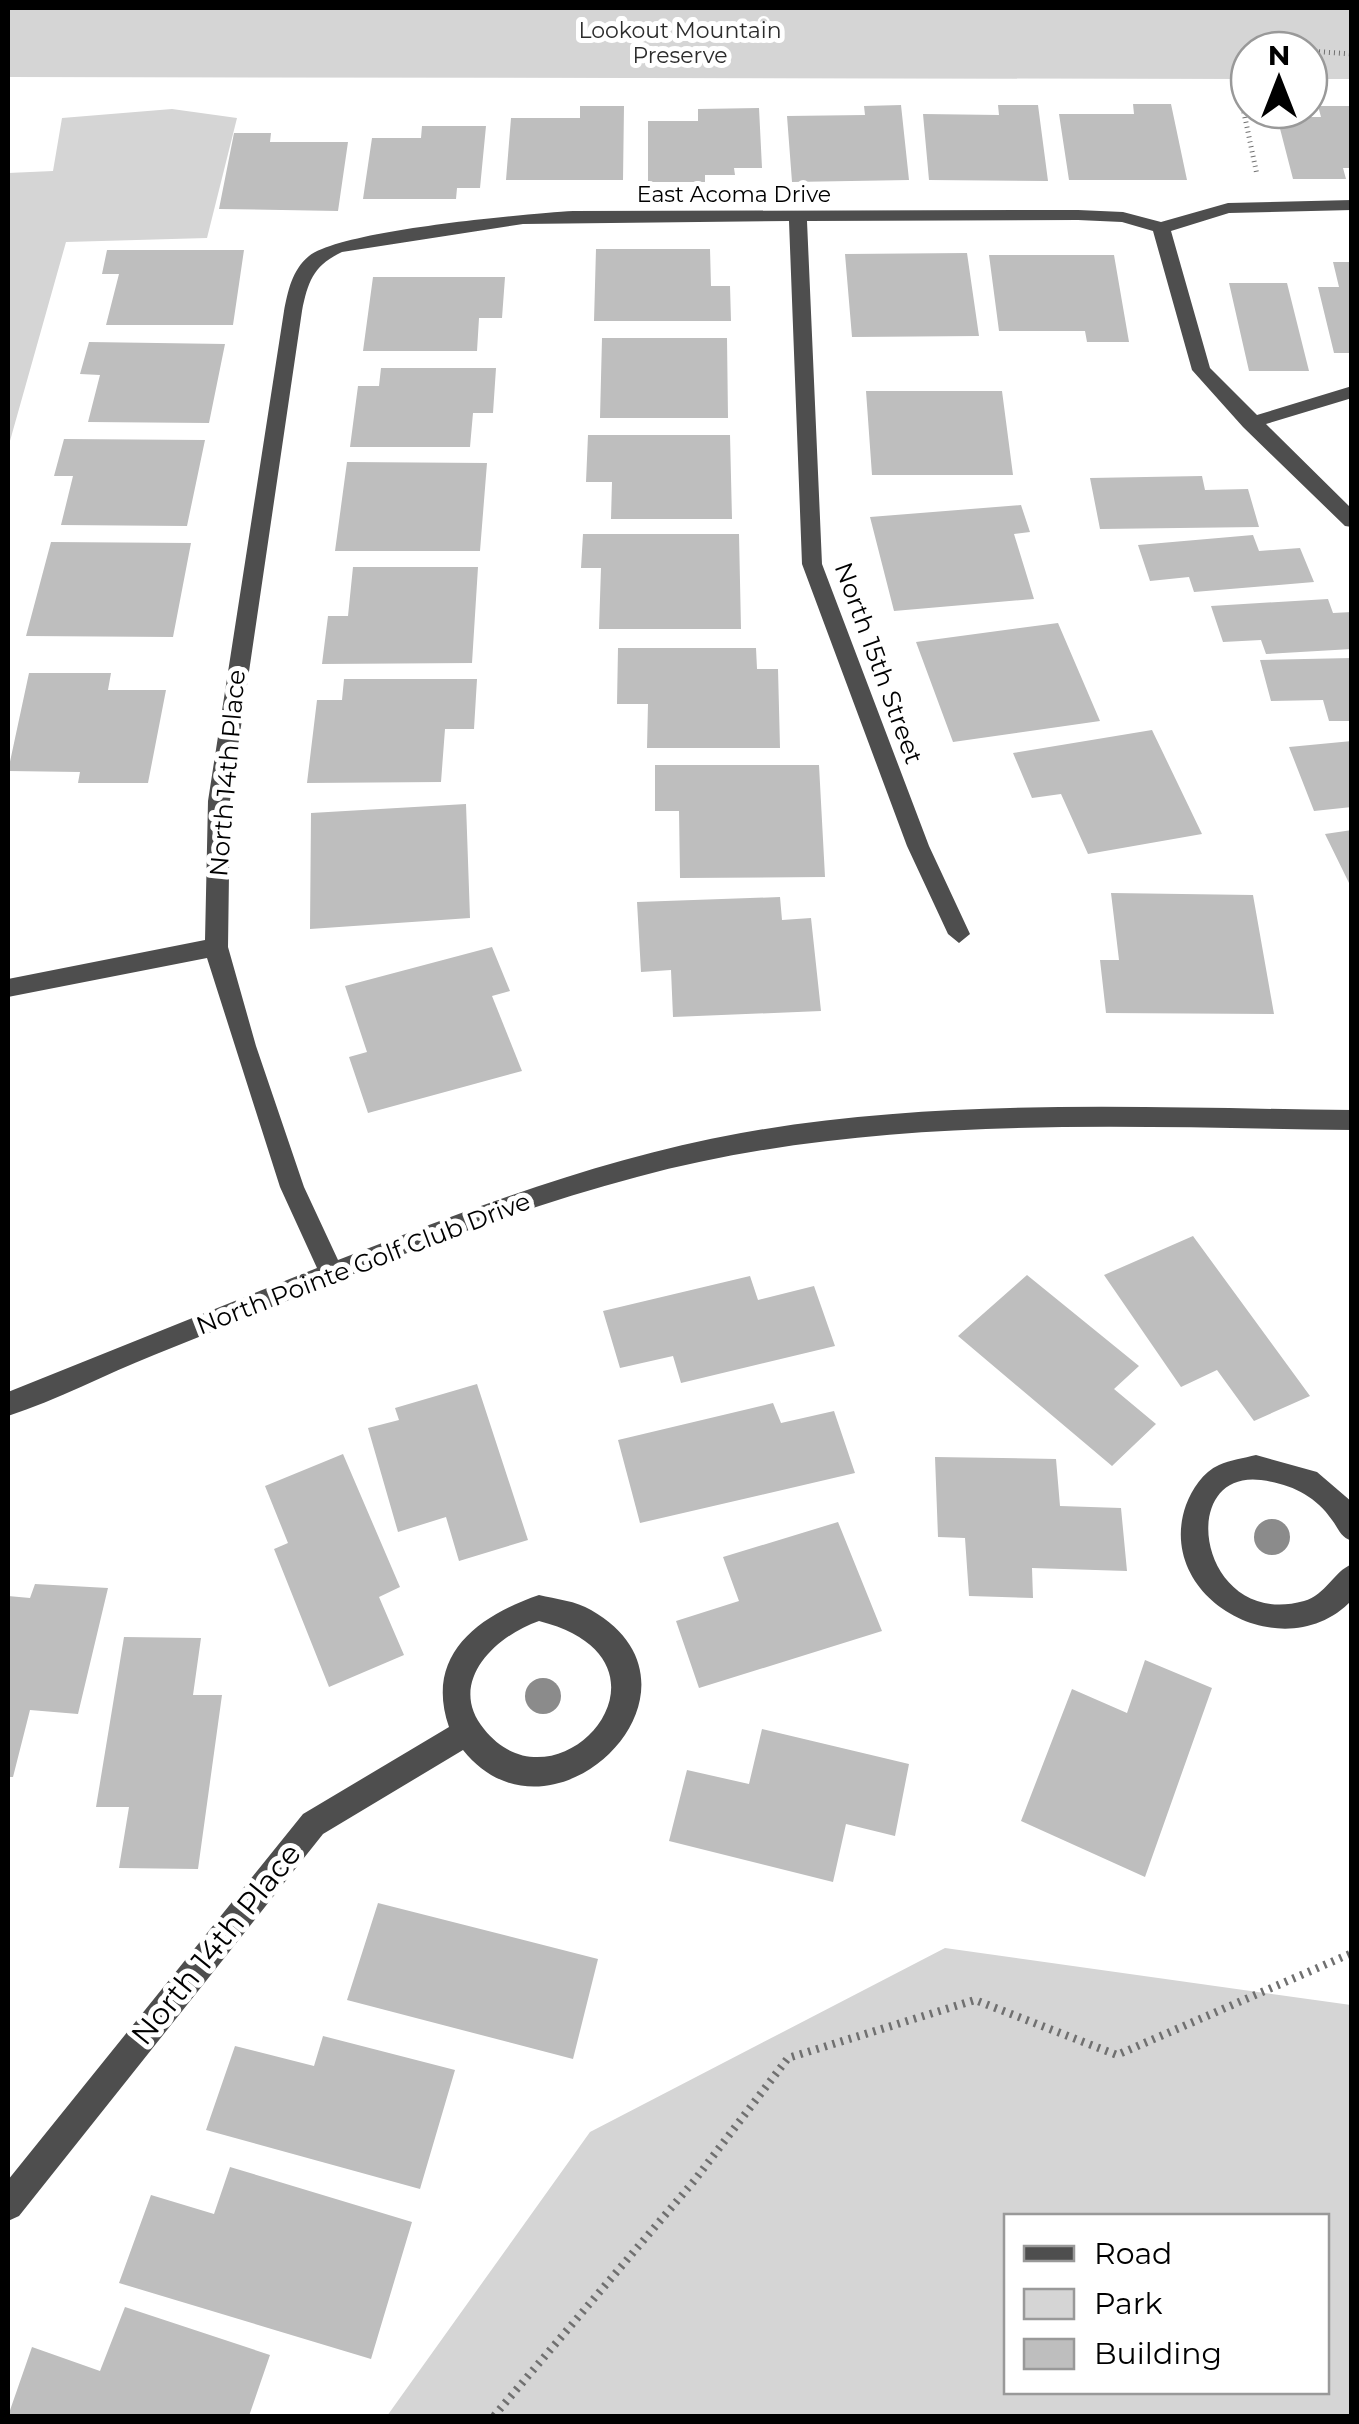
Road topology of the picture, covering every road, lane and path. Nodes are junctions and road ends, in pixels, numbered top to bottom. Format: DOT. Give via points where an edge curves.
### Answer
graph roads {
  1 [pos="1247,130"];
  2 [pos="1263,205"];
  3 [pos="1352,205"];
  4 [pos="798,218"];
  5 [pos="1161,228"];
  6 [pos="311,259"];
  7 [pos="1352,392"];
  8 [pos="1250,423"];
  9 [pos="1352,522"];
  10 [pos="960,934"];
  11 [pos="216,947"];
  12 [pos="8,988"];
  13 [pos="1352,1120"];
  14 [pos="332,1274"];
  15 [pos="8,1404"];
  16 [pos="1352,1530"];
  17 [pos="1352,1577"];
  18 [pos="468,1733"];
  19 [pos="1352,1953"];
  20 [pos="8,2205"];
  21 [pos="494,2416"];
  1 -- 2 [label="path"];
  2 -- 3 [label="street"];
  2 -- 5 [label="street"];
  4 -- 5 [label="street, East Acoma Drive" via="1078,215"];
  4 -- 6 [label="street, East Acoma Drive" via="522,218 338,247"];
  4 -- 10 [label="street, North 15th Street" via="812,564 918,846"];
  5 -- 8 [label="street" via="1201,370"];
  6 -- 11 [label="street, North 14th Place" via="294,311 233,690 219,801"];
  7 -- 8 [label="street"];
  8 -- 9 [label="street"];
  11 -- 12 [label="street"];
  11 -- 14 [label="street, North 14th Place" via="292,1187"];
  13 -- 14 [label="street, North Pointe Golf Club Drive" via="920,1120 741,1142 493,1210"];
  14 -- 15 [label="street, North Pointe Golf Club Drive"];
  16 -- 17 [label="street" via="1336,1502 1310,1481 1264,1467 1219,1479 1198,1502 1190,1530 1205,1576 1222,1594 1264,1615 1312,1613 1334,1601"];
  18 -- 18 [label="street" via="482,1750 526,1771 579,1762 605,1742 624,1712 622,1660 605,1633 582,1617 539,1608 513,1614 482,1635 463,1661 457,1684"];
  18 -- 20 [label="street, North 14th Place" via="313,1824"];
  19 -- 21 [label="path" via="1117,2055 975,2000 788,2058 694,2181"];
}
